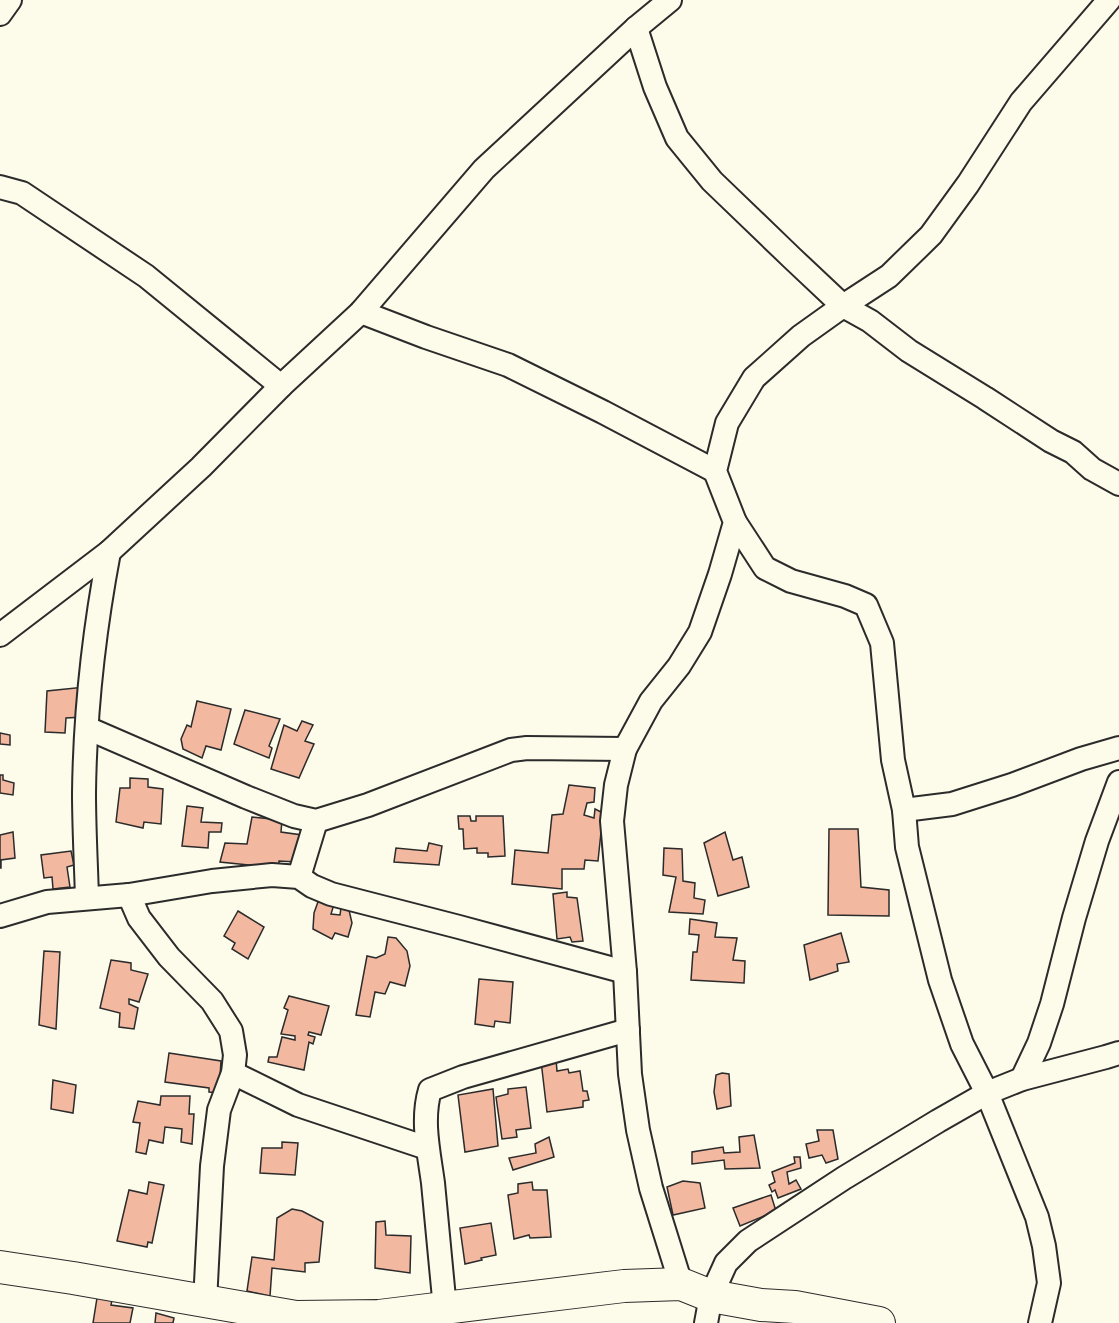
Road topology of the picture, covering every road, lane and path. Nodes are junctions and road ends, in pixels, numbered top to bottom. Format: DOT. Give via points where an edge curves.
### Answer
graph roads {
  1 [pos="10,0"];
  2 [pos="670,0"];
  3 [pos="1108,0"];
  4 [pos="0,14"];
  5 [pos="636,28"];
  6 [pos="0,187"];
  7 [pos="843,306"];
  8 [pos="361,312"];
  9 [pos="281,386"];
  10 [pos="716,471"];
  11 [pos="1119,484"];
  12 [pos="735,522"];
  13 [pos="109,552"];
  14 [pos="0,635"];
  15 [pos="87,728"];
  16 [pos="1119,748"];
  17 [pos="625,749"];
  18 [pos="1119,782"];
  19 [pos="904,810"];
  20 [pos="316,821"];
  21 [pos="299,877"];
  22 [pos="129,895"];
  23 [pos="87,898"];
  24 [pos="0,916"];
  25 [pos="625,972"];
  26 [pos="628,1030"];
  27 [pos="1119,1053"];
  28 [pos="233,1073"];
  29 [pos="1022,1079"];
  30 [pos="987,1093"];
  31 [pos="427,1148"];
  32 [pos="0,1267"];
  33 [pos="681,1284"];
  34 [pos="205,1302"];
  35 [pos="445,1309"];
  36 [pos="709,1309"];
  37 [pos="879,1323"];
  38 [pos="1040,1323"];
  1 -- 4 [label="street"];
  2 -- 5 [label="street"];
  3 -- 7 [label="street" via="1021,102 931,235 889,276"];
  5 -- 7 [label="street" via="677,138 712,181"];
  5 -- 8 [label="street" via="484,169"];
  6 -- 9 [label="street" via="22,193 146,276"];
  7 -- 10 [label="street" via="801,336 754,378 727,423"];
  7 -- 11 [label="street"];
  8 -- 9 [label="street"];
  8 -- 10 [label="street" via="508,365"];
  9 -- 13 [label="street"];
  10 -- 12 [label="street"];
  12 -- 17 [label="street" via="700,632 651,701"];
  12 -- 19 [label="street" via="765,568 791,581 866,605 882,643 893,760"];
  13 -- 14 [label="street"];
  13 -- 15 [label="street" via="99,604"];
  15 -- 20 [label="street" via="246,797"];
  15 -- 23 [label="street"];
  16 -- 19 [label="street" via="952,804"];
  17 -- 20 [label="street" via="511,750"];
  17 -- 25 [label="street" via="612,821"];
  18 -- 29 [label="street" via="1096,841 1052,1004"];
  19 -- 30 [label="street" via="907,846 940,980 962,1044"];
  20 -- 21 [label="street"];
  21 -- 22 [label="street" via="272,875 212,881"];
  21 -- 25 [label="street" via="331,894"];
  22 -- 23 [label="street"];
  22 -- 28 [label="street" via="139,918 169,957 212,1001 231,1031"];
  23 -- 24 [label="street" via="47,902"];
  25 -- 26 [label="street"];
  26 -- 31 [label="street" via="430,1090"];
  26 -- 33 [label="street" via="638,1130 651,1188"];
  27 -- 29 [label="street"];
  28 -- 31 [label="street" via="298,1105"];
  28 -- 34 [label="street" via="219,1110 212,1166"];
  29 -- 30 [label="street"];
  30 -- 36 [label="street" via="844,1178 748,1241 726,1263"];
  30 -- 38 [label="street" via="1037,1217 1044,1246 1049,1283"];
  31 -- 35 [label="street"];
  32 -- 34 [label="street"];
  33 -- 35 [label="street" via="624,1286"];
  33 -- 36 [label="street"];
  34 -- 35 [label="street" via="296,1317 379,1316"];
  36 -- 37 [label="street" via="795,1307"];
}
